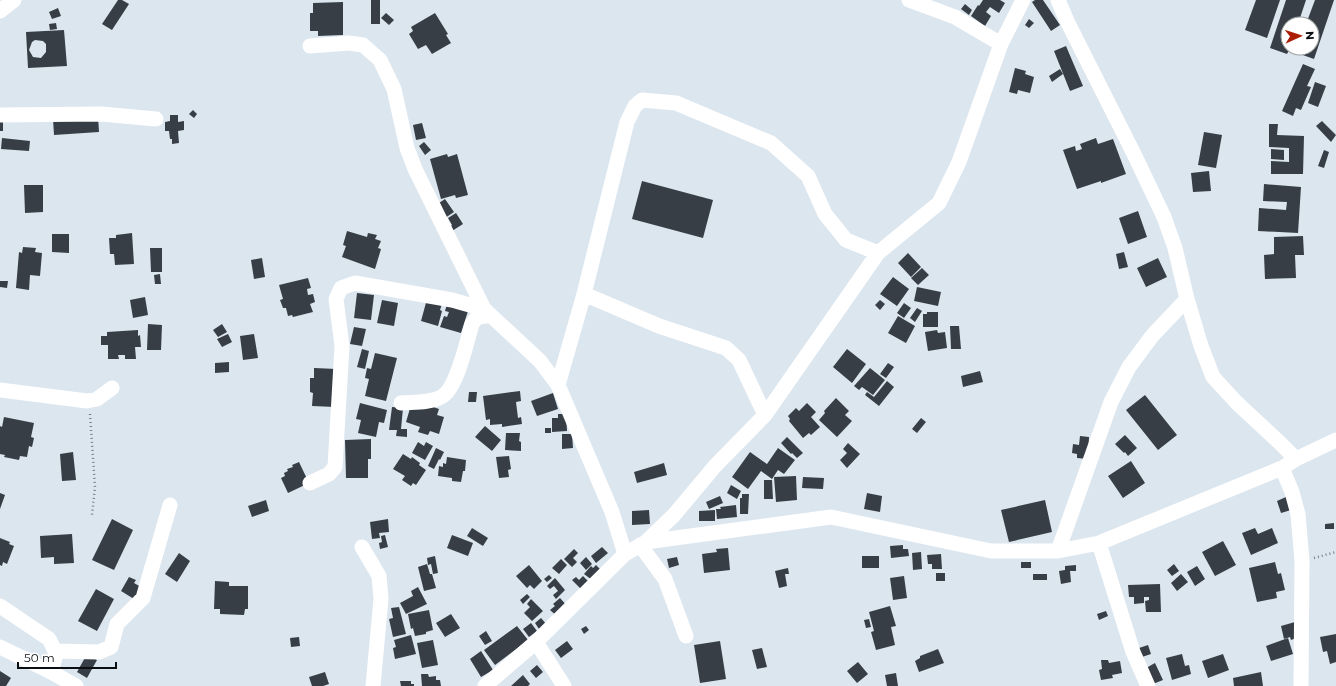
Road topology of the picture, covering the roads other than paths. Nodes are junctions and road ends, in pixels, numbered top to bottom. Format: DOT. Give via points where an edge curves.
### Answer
graph roads {
  1 [pos="14,0"];
  2 [pos="909,0"];
  3 [pos="1023,0"];
  4 [pos="1058,0"];
  5 [pos="0,11"];
  6 [pos="1001,44"];
  7 [pos="310,46"];
  8 [pos="0,115"];
  9 [pos="156,119"];
  10 [pos="878,254"];
  11 [pos="584,294"];
  12 [pos="1187,299"];
  13 [pos="488,313"];
  14 [pos="558,385"];
  15 [pos="112,388"];
  16 [pos="0,390"];
  17 [pos="401,403"];
  18 [pos="766,415"];
  19 [pos="1336,440"];
  20 [pos="1296,459"];
  21 [pos="1282,468"];
  22 [pos="310,483"];
  23 [pos="170,505"];
  24 [pos="643,543"];
  25 [pos="1099,543"];
  26 [pos="362,547"];
  27 [pos="1058,551"];
  28 [pos="625,554"];
  29 [pos="0,606"];
  30 [pos="686,636"];
  31 [pos="536,642"];
  32 [pos="0,647"];
  33 [pos="55,651"];
  34 [pos="63,681"];
  35 [pos="373,686"];
  36 [pos="485,686"];
  37 [pos="564,686"];
  38 [pos="1148,686"];
  39 [pos="1301,686"];
  1 -- 5 [label="street"];
  2 -- 6 [label="street" via="955,17"];
  3 -- 6 [label="street"];
  4 -- 12 [label="street" via="1164,217 1175,248"];
  6 -- 10 [label="street" via="959,162 939,203"];
  7 -- 13 [label="street" via="363,44 380,60 394,89 414,169"];
  8 -- 9 [label="street" via="100,114"];
  10 -- 11 [label="street" via="846,240 825,214 808,176 771,143 676,103 642,100 635,106 627,122"];
  10 -- 18 [label="street"];
  11 -- 14 [label="street"];
  11 -- 18 [label="street" via="659,326 726,348 739,360"];
  12 -- 20 [label="street" via="1213,377"];
  12 -- 27 [label="street" via="1152,336 1129,367 1111,402"];
  13 -- 14 [label="street" via="540,361"];
  13 -- 17 [label="street" via="475,318 456,379 443,397"];
  13 -- 22 [label="street" via="452,300 355,283 341,288 336,299 342,346 335,467 329,474"];
  14 -- 28 [label="street" via="612,512"];
  15 -- 16 [label="street" via="97,399 87,402"];
  18 -- 24 [label="street" via="715,466 674,515"];
  19 -- 20 [label="street"];
  20 -- 21 [label="street"];
  21 -- 25 [label="street"];
  21 -- 39 [label="street" via="1298,514 1302,561"];
  23 -- 33 [label="street" via="143,598 117,624 111,647 99,652"];
  24 -- 27 [label="street" via="831,517 991,551"];
  24 -- 28 [label="street"];
  24 -- 30 [label="street" via="666,579"];
  25 -- 27 [label="street"];
  25 -- 38 [label="street" via="1133,652"];
  26 -- 35 [label="street" via="379,576 381,599"];
  28 -- 31 [label="street"];
  29 -- 33 [label="street" via="49,640"];
  31 -- 36 [label="street"];
  31 -- 37 [label="street"];
  32 -- 34 [label="street"];
  33 -- 34 [label="street"];
}
